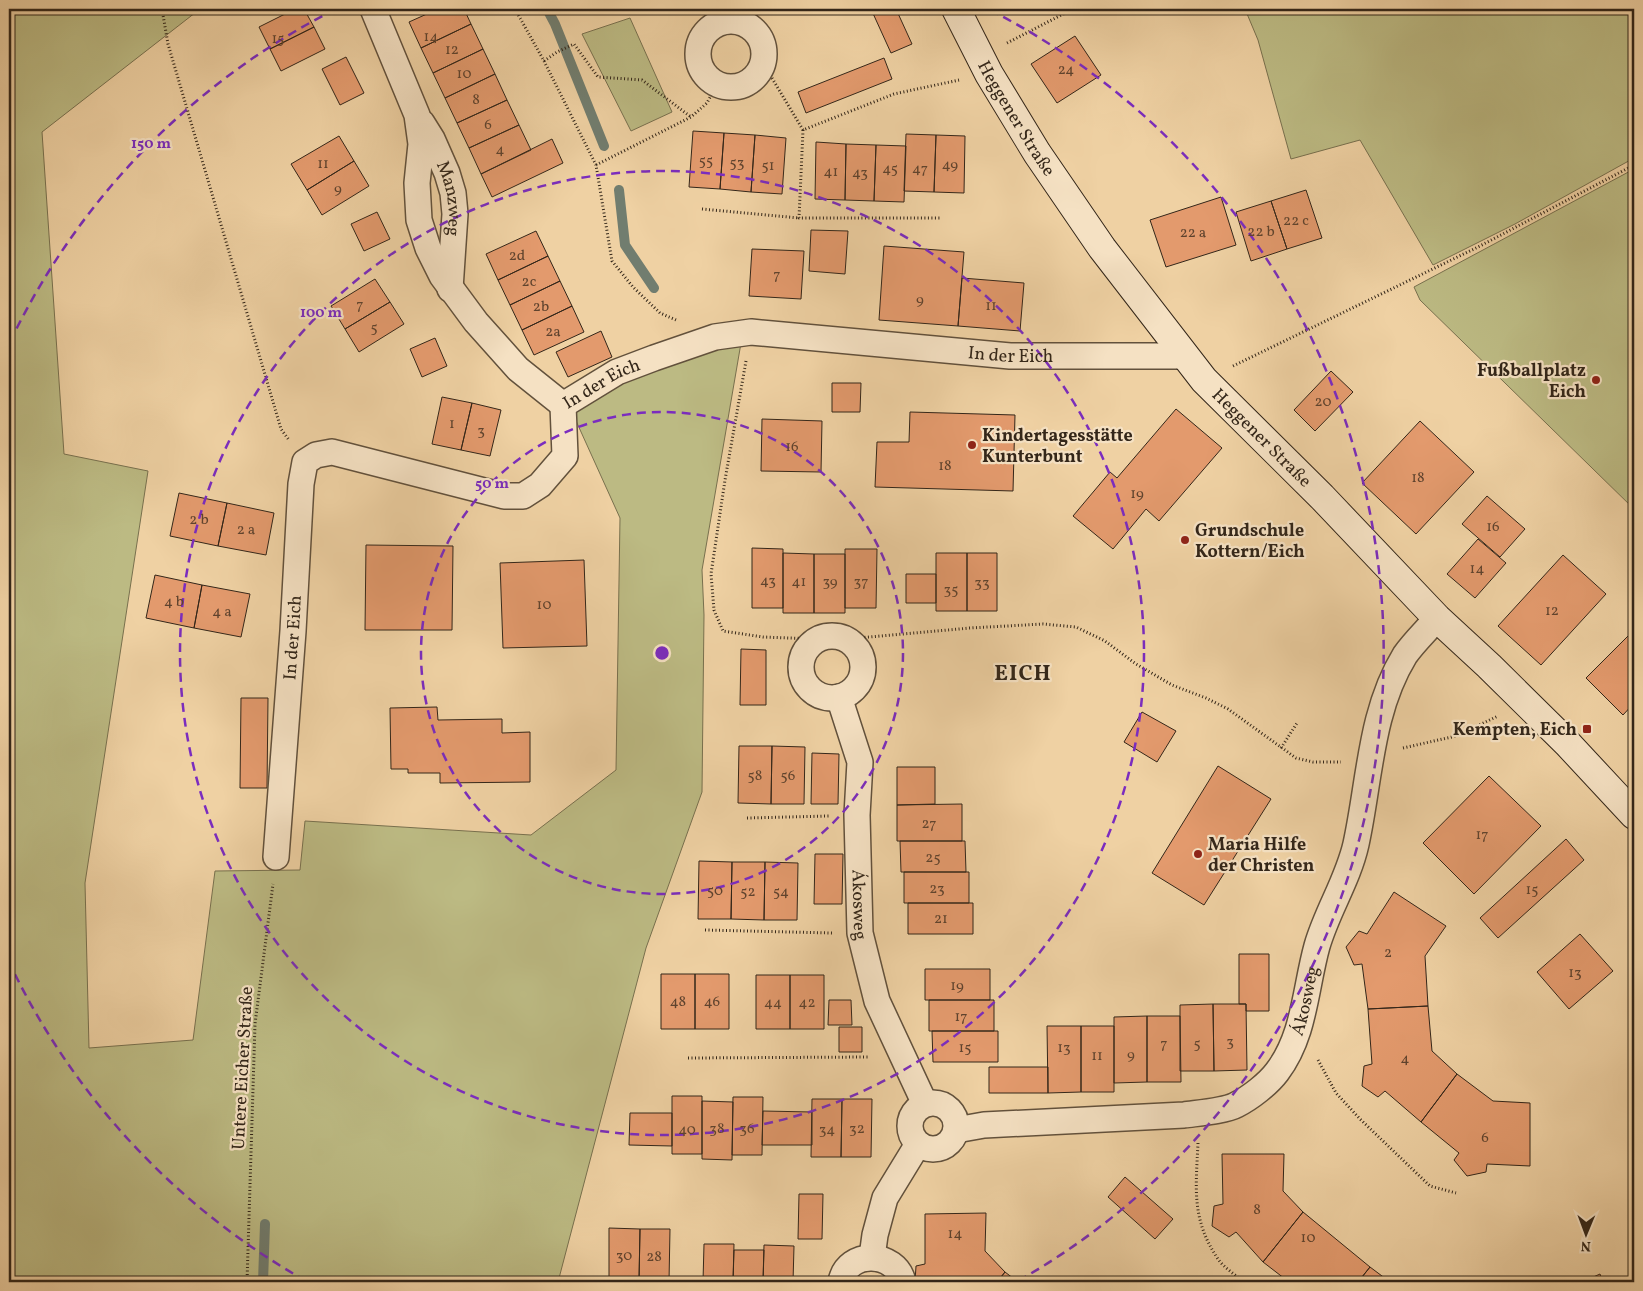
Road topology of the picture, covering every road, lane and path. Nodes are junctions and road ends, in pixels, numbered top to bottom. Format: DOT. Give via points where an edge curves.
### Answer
graph roads {
  1 [pos="162,9"];
  2 [pos="373,9"];
  3 [pos="514,9"];
  4 [pos="956,9"];
  5 [pos="1073,9"];
  6 [pos="730,15"];
  7 [pos="544,61"];
  8 [pos="763,63"];
  9 [pos="985,66"];
  10 [pos="717,84"];
  11 [pos="417,115"];
  12 [pos="691,117"];
  13 [pos="803,130"];
  14 [pos="1634,164"];
  15 [pos="596,165"];
  16 [pos="702,209"];
  17 [pos="799,218"];
  18 [pos="941,218"];
  19 [pos="450,289"];
  20 [pos="751,332"];
  21 [pos="715,337"];
  22 [pos="1186,356"];
  23 [pos="1204,380"];
  24 [pos="563,405"];
  25 [pos="305,462"];
  26 [pos="1437,618"];
  27 [pos="817,640"];
  28 [pos="848,640"];
  29 [pos="839,697"];
  30 [pos="1526,703"];
  31 [pos="1297,723"];
  32 [pos="1281,748"];
  33 [pos="1370,756"];
  34 [pos="857,815"];
  35 [pos="1634,815"];
  36 [pos="748,818"];
  37 [pos="276,857"];
  38 [pos="705,930"];
  39 [pos="860,933"];
  40 [pos="1300,1026"];
  41 [pos="904,1057"];
  42 [pos="688,1058"];
  43 [pos="925,1104"];
  44 [pos="1200,1113"];
  45 [pos="956,1130"];
  46 [pos="918,1144"];
  47 [pos="1456,1193"];
  48 [pos="872,1257"];
  49 [pos="247,1282"];
  50 [pos="841,1282"];
  51 [pos="902,1282"];
  52 [pos="1244,1282"];
  1 -- 25 [label="path" via="168,44 281,429"];
  2 -- 11 [label="street, Manzweg"];
  3 -- 7 [label="path"];
  4 -- 9 [label="street, Heggener Straße"];
  5 -- 9 [label="path"];
  6 -- 8 [label="street" via="758,34 763,44"];
  6 -- 10 [label="street" via="711,28 699,46 701,68"];
  7 -- 12 [label="path" via="574,44 598,76 642,80"];
  7 -- 15 [label="path"];
  8 -- 10 [label="street" via="750,81 740,86"];
  8 -- 13 [label="path"];
  9 -- 13 [label="path" via="894,94"];
  9 -- 22 [label="street, Heggener Straße" via="1037,153 1102,248"];
  10 -- 12 [label="path" via="707,102"];
  11 -- 19 [label="street, Manzweg" via="421,144 417,183 419,220 428,248"];
  11 -- 19 [label="street, Manzweg" via="432,140 453,193 455,214"];
  12 -- 15 [label="path"];
  13 -- 17 [label="path"];
  14 -- 23 [label="path" via="1478,247"];
  15 -- 21 [label="path" via="612,261 660,313"];
  16 -- 17 [label="path"];
  17 -- 18 [label="path"];
  19 -- 24 [label="street, Manzweg" via="518,369"];
  20 -- 21 [label="street, In der Eich"];
  20 -- 22 [label="street, In der Eich" via="1010,356"];
  20 -- 27 [label="path" via="711,574 714,610 723,631 763,638"];
  21 -- 24 [label="street, In der Eich" via="617,372"];
  22 -- 23 [label="street, Heggener Straße"];
  23 -- 26 [label="street, Heggener Straße"];
  24 -- 25 [label="street, In der Eich" via="565,456 540,485 523,496 504,496 332,452 316,454"];
  25 -- 37 [label="street, In der Eich"];
  26 -- 30 [label="street, Heggener Straße"];
  26 -- 33 [label="street, Ákosweg" via="1406,653 1395,674 1385,696"];
  27 -- 28 [label="street" via="837,636"];
  27 -- 29 [label="street" via="804,654 801,674 811,690 820,696"];
  28 -- 29 [label="street" via="861,656 862,677 849,693"];
  28 -- 32 [label="path" via="970,628 1043,624 1076,627 1105,641 1172,685 1228,709"];
  29 -- 34 [label="street, Ákosweg" via="860,762"];
  30 -- 33 [label="path" via="1456,736"];
  30 -- 35 [label="street, Heggener Straße"];
  31 -- 32 [label="path"];
  32 -- 33 [label="path" via="1296,758 1314,762 1337,763"];
  33 -- 40 [label="street, Ákosweg" via="1356,844 1317,945"];
  34 -- 36 [label="path"];
  34 -- 39 [label="street, Ákosweg"];
  37 -- 49 [label="path, Untere Eicher Straße" via="255,1024"];
  38 -- 39 [label="path"];
  39 -- 41 [label="street, Ákosweg" via="877,1001"];
  40 -- 44 [label="street, Ákosweg" via="1277,1072 1259,1089 1235,1106"];
  40 -- 47 [label="path" via="1336,1092 1360,1119 1430,1186"];
  41 -- 42 [label="path"];
  41 -- 43 [label="street, Ákosweg"];
  43 -- 45 [label="street" via="933,1102 948,1108 954,1114"];
  43 -- 46 [label="street" via="911,1118 911,1132"];
  44 -- 45 [label="street, Ákosweg"];
  44 -- 52 [label="path" via="1195,1190 1200,1224 1219,1260"];
  45 -- 46 [label="street" via="949,1144 941,1148 925,1148"];
  46 -- 48 [label="street" via="885,1198"];
  48 -- 50 [label="street" via="854,1263"];
  48 -- 51 [label="street" via="890,1262"];
}
